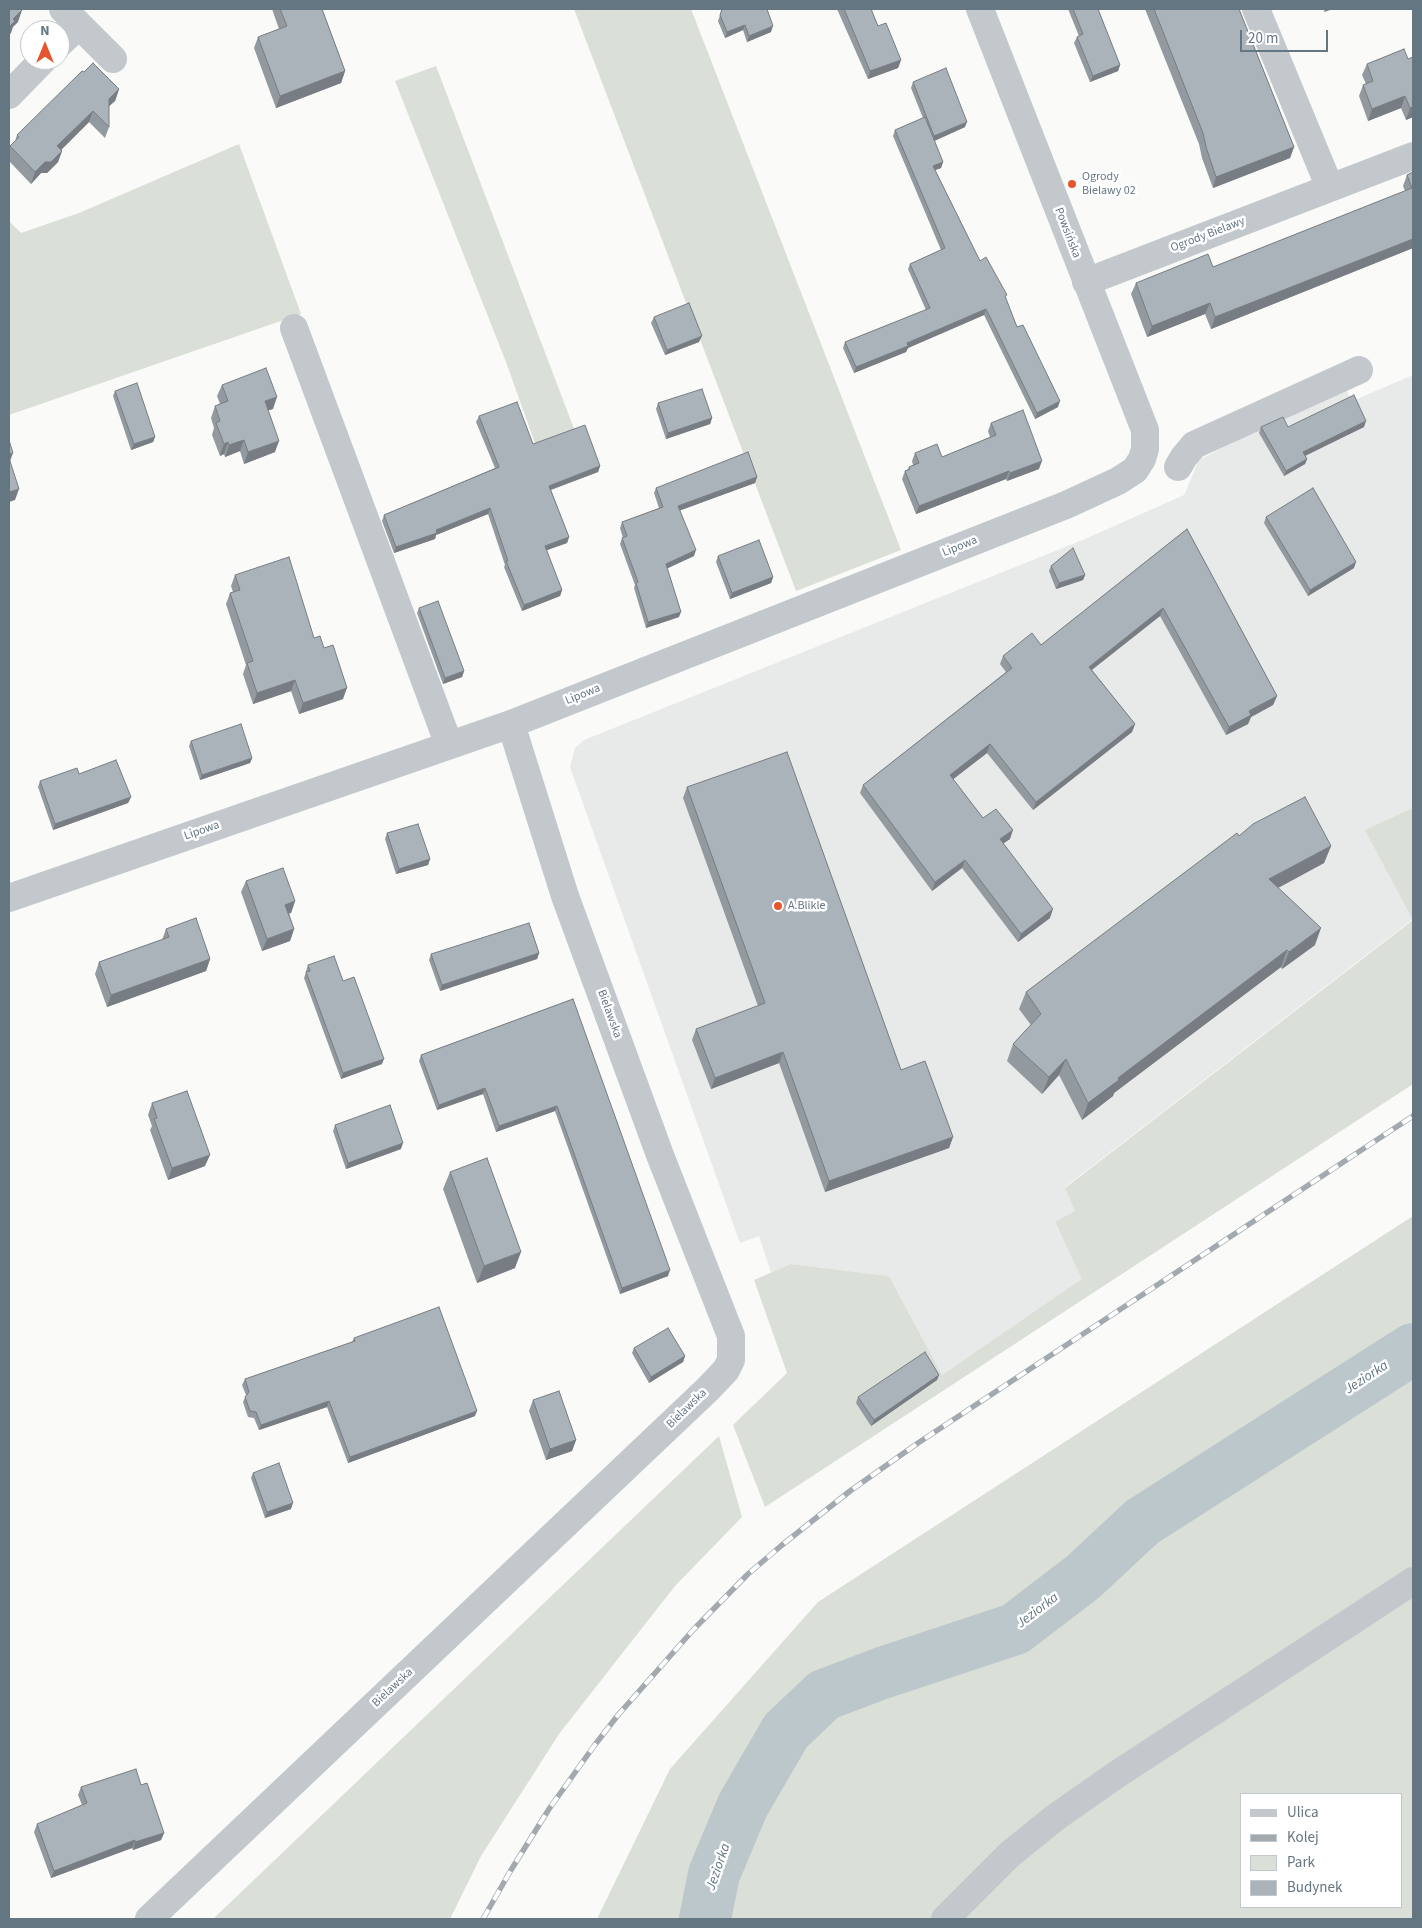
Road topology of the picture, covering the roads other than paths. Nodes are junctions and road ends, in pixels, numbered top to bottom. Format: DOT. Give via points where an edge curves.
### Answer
graph roads {
  1 [pos="980,9"];
  2 [pos="1256,9"];
  3 [pos="70,28"];
  4 [pos="113,59"];
  5 [pos="33,70"];
  6 [pos="9,94"];
  7 [pos="1413,156"];
  8 [pos="1330,188"];
  9 [pos="1086,282"];
  10 [pos="294,328"];
  11 [pos="1360,370"];
  12 [pos="1142,460"];
  13 [pos="511,724"];
  14 [pos="449,745"];
  15 [pos="9,898"];
  16 [pos="1413,1581"];
  17 [pos="149,1919"];
  18 [pos="945,1919"];
  1 -- 9 [label="street, Powsińska"];
  2 -- 8 [label="street"];
  3 -- 4 [label="street"];
  5 -- 6 [label="street"];
  7 -- 8 [label="street, Ogrody Bielawy"];
  8 -- 9 [label="street, Ogrody Bielawy"];
  9 -- 12 [label="street, Powsińska" via="1144,430"];
  10 -- 14 [label="street"];
  11 -- 12 [label="street" via="1194,445 1184,456 1186,470"];
  12 -- 13 [label="street, Lipowa" via="1135,470 1118,481 1066,505"];
  13 -- 14 [label="street, Lipowa"];
  13 -- 17 [label="street, Bielawska" via="565,896 660,1155 731,1336 731,1360 708,1389"];
  14 -- 15 [label="street, Lipowa"];
  16 -- 18 [label="street" via="1056,1817 1010,1854"];
}
